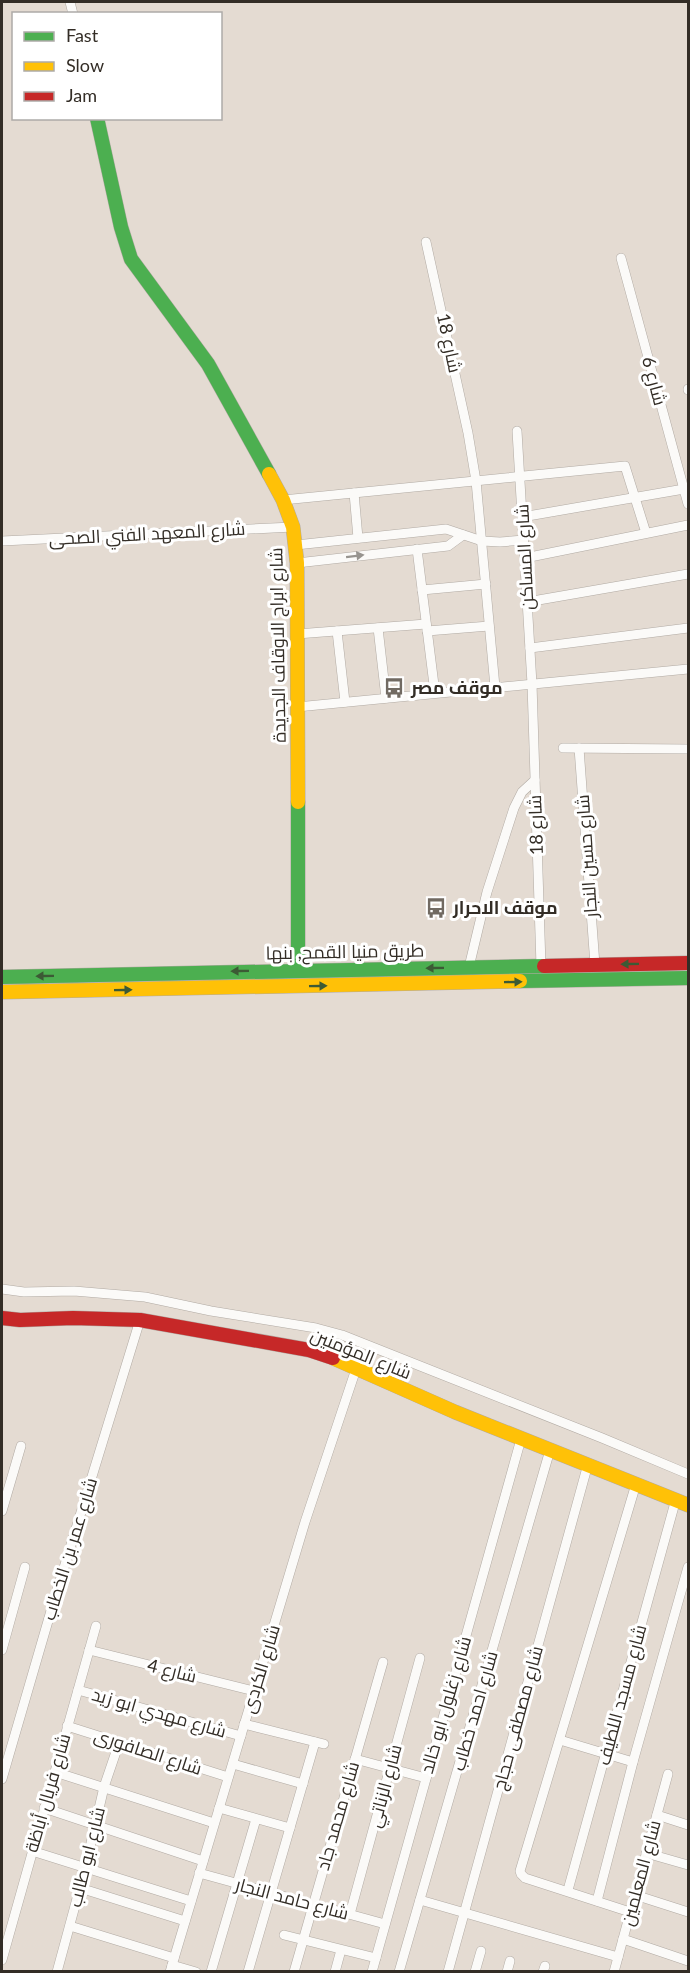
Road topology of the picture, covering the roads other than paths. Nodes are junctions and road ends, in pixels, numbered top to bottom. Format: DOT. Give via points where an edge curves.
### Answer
graph roads {
  1 [pos="97,120"];
  2 [pos="426,242"];
  3 [pos="621,258"];
  4 [pos="517,431"];
  5 [pos="520,477"];
  6 [pos="476,481"];
  7 [pos="684,489"];
  8 [pos="354,493"];
  9 [pos="635,497"];
  10 [pos="283,500"];
  11 [pos="688,504"];
  12 [pos="522,517"];
  13 [pos="688,525"];
  14 [pos="293,527"];
  15 [pos="646,533"];
  16 [pos="463,535"];
  17 [pos="358,538"];
  18 [pos="524,540"];
  19 [pos="2,541"];
  20 [pos="482,541"];
  21 [pos="296,545"];
  22 [pos="417,549"];
  23 [pos="525,558"];
  24 [pos="297,563"];
  25 [pos="688,574"];
  26 [pos="486,584"];
  27 [pos="422,590"];
  28 [pos="527,602"];
  29 [pos="489,626"];
  30 [pos="378,628"];
  31 [pos="427,628"];
  32 [pos="688,628"];
  33 [pos="337,631"];
  34 [pos="297,634"];
  35 [pos="530,648"];
  36 [pos="688,669"];
  37 [pos="532,684"];
  38 [pos="495,687"];
  39 [pos="435,693"];
  40 [pos="386,698"];
  41 [pos="345,702"];
  42 [pos="297,707"];
  43 [pos="563,748"];
  44 [pos="579,748"];
  45 [pos="688,749"];
  46 [pos="535,780"];
  47 [pos="688,963"];
  48 [pos="595,965"];
  49 [pos="541,966"];
  50 [pos="469,967"];
  51 [pos="298,970"];
  52 [pos="2,977"];
  53 [pos="688,978"];
  54 [pos="2,992"];
  55 [pos="2,1289"];
  56 [pos="2,1318"];
  57 [pos="140,1320"];
  58 [pos="356,1369"];
  59 [pos="521,1439"];
  60 [pos="21,1446"];
  61 [pos="550,1450"];
  62 [pos="588,1464"];
  63 [pos="688,1474"];
  64 [pos="636,1484"];
  65 [pos="682,1502"];
  66 [pos="2,1511"];
  67 [pos="25,1567"];
  68 [pos="688,1567"];
  69 [pos="96,1626"];
  70 [pos="2,1650"];
  71 [pos="89,1650"];
  72 [pos="420,1658"];
  73 [pos="384,1662"];
  74 [pos="78,1690"];
  75 [pos="254,1691"];
  76 [pos="244,1724"];
  77 [pos="67,1726"];
  78 [pos="241,1736"];
  79 [pos="560,1740"];
  80 [pos="120,1743"];
  81 [pos="605,1754"];
  82 [pos="355,1759"];
  83 [pos="633,1762"];
  84 [pos="233,1764"];
  85 [pos="390,1768"];
  86 [pos="55,1772"];
  87 [pos="668,1774"];
  88 [pos="228,1777"];
  89 [pos="426,1778"];
  90 [pos="2,1779"];
  91 [pos="303,1784"];
  92 [pos="104,1787"];
  93 [pos="44,1808"];
  94 [pos="219,1808"];
  95 [pos="657,1815"];
  96 [pos="256,1819"];
  97 [pos="94,1823"];
  98 [pos="214,1823"];
  99 [pos="688,1825"];
  100 [pos="290,1828"];
  101 [pos="32,1851"];
  102 [pos="646,1853"];
  103 [pos="203,1861"];
  104 [pos="688,1865"];
  105 [pos="85,1869"];
  106 [pos="199,1873"];
  107 [pos="237,1883"];
  108 [pos="80,1888"];
  109 [pos="568,1890"];
  110 [pos="271,1893"];
  111 [pos="635,1895"];
  112 [pos="420,1900"];
  113 [pos="597,1900"];
  114 [pos="191,1901"];
  115 [pos="313,1904"];
  116 [pos="464,1912"];
  117 [pos="630,1912"];
  118 [pos="688,1912"];
  119 [pos="350,1914"];
  120 [pos="185,1921"];
  121 [pos="385,1924"];
  122 [pos="70,1926"];
  123 [pos="284,1935"];
  124 [pos="622,1939"];
  125 [pos="303,1940"];
  126 [pos="341,1950"];
  127 [pos="481,1951"];
  128 [pos="618,1956"];
  129 [pos="376,1958"];
  130 [pos="2,1960"];
  131 [pos="510,1961"];
  132 [pos="688,1961"];
  133 [pos="172,1965"];
  134 [pos="57,1971"];
  135 [pos="196,1971"];
  136 [pos="211,1971"];
  137 [pos="248,1971"];
  138 [pos="294,1971"];
  139 [pos="335,1971"];
  140 [pos="372,1971"];
  141 [pos="399,1971"];
  142 [pos="448,1971"];
  143 [pos="475,1971"];
  144 [pos="507,1971"];
  145 [pos="614,1971"];
  1 -- 10 [label="main road, شارع ابراج الاوقاف الجديدة" via="131,259 208,364"];
  2 -- 6 [label="street, شارع 18"];
  3 -- 7 [label="street, شارع 6"];
  4 -- 5 [label="street, شارع المساكن"];
  5 -- 6 [label="street"];
  5 -- 9 [label="street" via="625,466"];
  5 -- 12 [label="street, شارع المساكن"];
  6 -- 8 [label="street"];
  6 -- 20 [label="street, شارع 18"];
  7 -- 9 [label="street"];
  7 -- 11 [label="street, شارع 6"];
  8 -- 10 [label="street"];
  8 -- 17 [label="street"];
  9 -- 12 [label="street"];
  9 -- 15 [label="street"];
  10 -- 14 [label="main road, شارع ابراج الاوقاف الجديدة"];
  12 -- 18 [label="street, شارع المساكن"];
  13 -- 15 [label="street"];
  14 -- 19 [label="street, شارع المعهد الفني الصحى"];
  14 -- 21 [label="main road, شارع ابراج الاوقاف الجديدة"];
  15 -- 23 [label="street"];
  16 -- 17 [label="street" via="446,529"];
  16 -- 20 [label="street"];
  16 -- 22 [label="street" via="448,546"];
  17 -- 21 [label="street"];
  18 -- 20 [label="street"];
  18 -- 23 [label="street, شارع المساكن"];
  20 -- 26 [label="street, شارع 18"];
  21 -- 24 [label="main road, شارع ابراج الاوقاف الجديدة"];
  24 -- 22 [label="street, one-way"];
  22 -- 27 [label="street"];
  23 -- 28 [label="street, شارع المساكن"];
  24 -- 34 [label="main road, شارع ابراج الاوقاف الجديدة"];
  25 -- 28 [label="street"];
  26 -- 27 [label="street"];
  26 -- 29 [label="street, شارع 18"];
  27 -- 31 [label="street"];
  28 -- 35 [label="street, شارع المساكن"];
  29 -- 31 [label="street"];
  29 -- 38 [label="street, شارع 18"];
  30 -- 31 [label="street"];
  30 -- 33 [label="street"];
  30 -- 40 [label="street"];
  31 -- 39 [label="street"];
  32 -- 35 [label="street"];
  33 -- 34 [label="street"];
  33 -- 41 [label="street"];
  34 -- 42 [label="main road, شارع ابراج الاوقاف الجديدة"];
  35 -- 37 [label="street, شارع المساكن"];
  36 -- 37 [label="street"];
  37 -- 38 [label="street"];
  37 -- 46 [label="street, شارع 18"];
  38 -- 39 [label="street"];
  39 -- 40 [label="street"];
  40 -- 41 [label="street"];
  41 -- 42 [label="street"];
  42 -- 51 [label="main road, شارع ابراج الاوقاف الجديدة"];
  43 -- 44 [label="street"];
  44 -- 45 [label="street"];
  44 -- 48 [label="street, شارع حسين النجار"];
  46 -- 49 [label="street, شارع 18"];
  46 -- 50 [label="street" via="522,792 514,808 487,892"];
  47 -- 48 [label="main road, طريق منيا القمح, بنها, one-way"];
  48 -- 49 [label="main road, طريق منيا القمح, بنها"];
  49 -- 50 [label="main road, طريق منيا القمح, بنها"];
  50 -- 51 [label="main road, طريق منيا القمح, بنها, one-way"];
  51 -- 52 [label="main road, طريق منيا القمح, بنها, one-way"];
  54 -- 53 [label="main road, طريق منيا القمح, بنها, one-way"];
  55 -- 63 [label="street, شارع المؤمنين" via="145,1297 325,1330"];
  56 -- 57 [label="main road, شارع المؤمنين"];
  57 -- 58 [label="main road, شارع المؤمنين" via="309,1350"];
  57 -- 90 [label="street, شارع عمر بن الخطاب"];
  58 -- 59 [label="main road, شارع المؤمنين"];
  58 -- 75 [label="street, شارع الكردى"];
  59 -- 61 [label="main road, شارع المؤمنين"];
  59 -- 89 [label="street, شارع زغلول ابو خالد"];
  60 -- 66 [label="street"];
  61 -- 62 [label="main road, شارع المؤمنين"];
  61 -- 112 [label="street, شارع احمد خطاب"];
  62 -- 64 [label="main road, شارع المؤمنين"];
  62 -- 116 [label="street, شارع مصطفى حجاج"];
  64 -- 65 [label="main road, شارع المؤمنين"];
  64 -- 79 [label="street"];
  65 -- 81 [label="street, شارع مسجد اللطيف"];
  67 -- 70 [label="street"];
  68 -- 83 [label="street"];
  69 -- 71 [label="street, شارع فريال أباظة"];
  71 -- 74 [label="street, شارع فريال أباظة"];
  71 -- 75 [label="street, شارع 4"];
  72 -- 85 [label="street, شارع الزناتي"];
  73 -- 82 [label="street, شارع محمد جاد"];
  74 -- 77 [label="street, شارع فريال أباظة"];
  74 -- 78 [label="street, شارع مهدي ابو زيد"];
  75 -- 76 [label="street, شارع الكردى"];
  76 -- 78 [label="street, شارع الكردى"];
  76 -- 91 [label="street" via="319,1743"];
  77 -- 80 [label="street, شارع الصافورى"];
  77 -- 86 [label="street, شارع فريال أباظة"];
  78 -- 84 [label="street, شارع الكردى"];
  79 -- 81 [label="street"];
  79 -- 109 [label="street" via="521,1874"];
  80 -- 88 [label="street, شارع الصافورى"];
  80 -- 92 [label="street, شارع ابو طالب"];
  81 -- 83 [label="street"];
  81 -- 109 [label="street, شارع مسجد اللطيف"];
  82 -- 85 [label="street"];
  82 -- 115 [label="street, شارع محمد جاد"];
  83 -- 113 [label="street"];
  84 -- 88 [label="street, شارع الكردى"];
  84 -- 91 [label="street"];
  85 -- 89 [label="street"];
  85 -- 119 [label="street, شارع الزناتي"];
  86 -- 92 [label="street"];
  86 -- 93 [label="street, شارع فريال أباظة"];
  87 -- 95 [label="street, شارع المعلمين"];
  88 -- 94 [label="street, شارع الكردى"];
  89 -- 121 [label="street, شارع زغلول ابو خالد"];
  91 -- 100 [label="street"];
  92 -- 97 [label="street, شارع ابو طالب"];
  92 -- 98 [label="street"];
  93 -- 97 [label="street"];
  93 -- 101 [label="street, شارع فريال أباظة"];
  94 -- 96 [label="street"];
  94 -- 98 [label="street, شارع الكردى"];
  95 -- 99 [label="street"];
  95 -- 102 [label="street, شارع المعلمين"];
  96 -- 100 [label="street"];
  96 -- 107 [label="street"];
  97 -- 103 [label="street"];
  97 -- 105 [label="street, شارع ابو طالب"];
  98 -- 103 [label="street, شارع الكردى"];
  100 -- 110 [label="street"];
  101 -- 105 [label="street"];
  101 -- 130 [label="street, شارع فريال أباظة"];
  102 -- 104 [label="street"];
  102 -- 111 [label="street, شارع المعلمين"];
  103 -- 106 [label="street, شارع الكردى"];
  105 -- 108 [label="street, شارع ابو طالب"];
  105 -- 114 [label="street"];
  106 -- 107 [label="street, شارع حامد النجار"];
  106 -- 114 [label="street, شارع الكردى"];
  107 -- 110 [label="street, شارع حامد النجار"];
  107 -- 136 [label="street"];
  108 -- 120 [label="street"];
  108 -- 122 [label="street, شارع ابو طالب"];
  109 -- 113 [label="street"];
  110 -- 115 [label="street, شارع حامد النجار"];
  110 -- 137 [label="street"];
  111 -- 117 [label="street, شارع المعلمين"];
  111 -- 118 [label="street"];
  112 -- 116 [label="street"];
  112 -- 141 [label="street, شارع احمد خطاب"];
  113 -- 117 [label="street"];
  114 -- 120 [label="street, شارع الكردى"];
  115 -- 119 [label="street, شارع حامد النجار"];
  115 -- 125 [label="street, شارع محمد جاد"];
  116 -- 128 [label="street"];
  116 -- 142 [label="street, شارع مصطفى حجاج"];
  117 -- 124 [label="street, شارع المعلمين"];
  119 -- 121 [label="street, شارع حامد النجار"];
  120 -- 133 [label="street, شارع الكردى"];
  121 -- 129 [label="street, شارع زغلول ابو خالد"];
  122 -- 133 [label="street"];
  122 -- 134 [label="street, شارع ابو طالب"];
  123 -- 125 [label="street"];
  124 -- 128 [label="street, شارع المعلمين"];
  124 -- 132 [label="street"];
  125 -- 126 [label="street"];
  125 -- 138 [label="street, شارع محمد جاد"];
  126 -- 129 [label="street"];
  126 -- 139 [label="street"];
  127 -- 143 [label="street"];
  128 -- 145 [label="street, شارع المعلمين"];
  129 -- 140 [label="street, شارع زغلول ابو خالد"];
  131 -- 144 [label="street"];
  133 -- 135 [label="street"];
}
